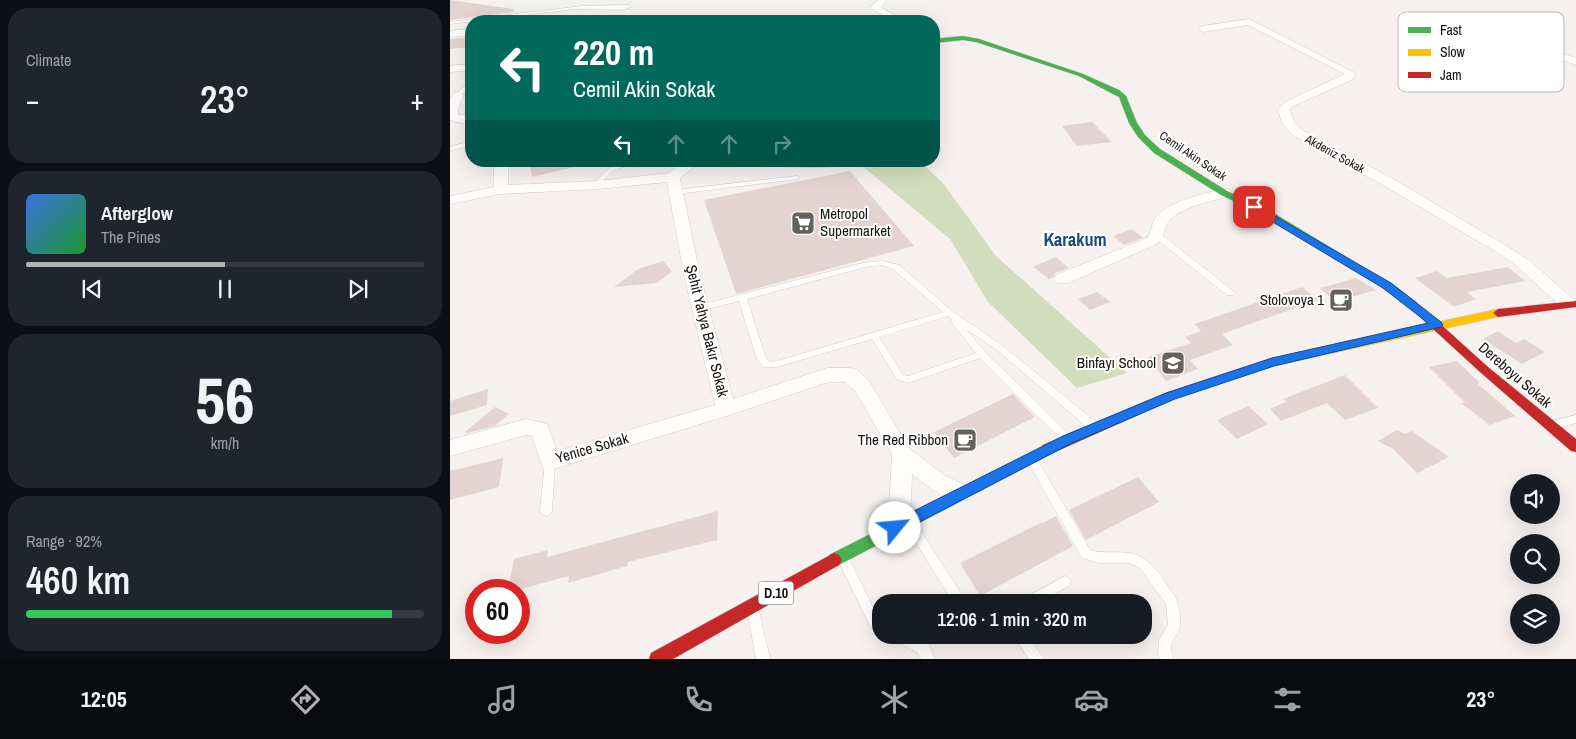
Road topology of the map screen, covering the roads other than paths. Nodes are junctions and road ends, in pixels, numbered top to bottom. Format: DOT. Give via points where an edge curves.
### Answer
graph roads {
  1 [pos="883,0"];
  2 [pos="575,9"];
  3 [pos="521,15"];
  4 [pos="889,15"];
  5 [pos="465,21"];
  6 [pos="450,23"];
  7 [pos="1204,29"];
  8 [pos="465,33"];
  9 [pos="450,34"];
  10 [pos="940,40"];
  11 [pos="1564,57"];
  12 [pos="1576,62"];
  13 [pos="465,68"];
  14 [pos="450,69"];
  15 [pos="465,88"];
  16 [pos="458,94"];
  17 [pos="465,119"];
  18 [pos="465,145"];
  19 [pos="450,149"];
  20 [pos="501,167"];
  21 [pos="614,167"];
  22 [pos="684,167"];
  23 [pos="796,178"];
  24 [pos="598,184"];
  25 [pos="674,185"];
  26 [pos="500,190"];
  27 [pos="1224,193"];
  28 [pos="450,200"];
  29 [pos="1158,236"];
  30 [pos="1062,278"];
  31 [pos="1230,293"];
  32 [pos="742,298"];
  33 [pos="1572,304"];
  34 [pos="700,308"];
  35 [pos="949,313"];
  36 [pos="1437,325"];
  37 [pos="874,335"];
  38 [pos="982,354"];
  39 [pos="726,409"];
  40 [pos="1576,418"];
  41 [pos="1551,425"];
  42 [pos="1095,428"];
  43 [pos="1068,439"];
  44 [pos="1576,447"];
  45 [pos="450,448"];
  46 [pos="902,454"];
  47 [pos="1031,458"];
  48 [pos="550,462"];
  49 [pos="960,493"];
  50 [pos="546,510"];
  51 [pos="901,524"];
  52 [pos="842,556"];
  53 [pos="1065,582"];
  54 [pos="954,594"];
  55 [pos="1043,594"];
  56 [pos="753,606"];
  57 [pos="872,618"];
  58 [pos="915,644"];
  59 [pos="1026,644"];
  60 [pos="657,659"];
  61 [pos="763,659"];
  62 [pos="928,659"];
  63 [pos="1037,659"];
  64 [pos="1167,659"];
  1 -- 4 [label="street" via="875,7"];
  2 -- 2 [label="lane" via="582,7 629,6 622,9"];
  2 -- 3 [label="lane"];
  5 -- 6 [label="lane"];
  7 -- 33 [label="street, Akdeniz Sokak" via="1249,22 1350,73 1350,77 1289,104 1284,110 1288,123 1298,133 1506,251"];
  8 -- 9 [label="street"];
  10 -- 27 [label="street, Cemil Akin Sokak" via="977,40 1081,75 1116,92 1122,96 1142,137 1157,151"];
  11 -- 12 [label="street"];
  13 -- 14 [label="street"];
  15 -- 16 [label="lane"];
  16 -- 17 [label="street" via="454,100 453,117"];
  18 -- 19 [label="lane"];
  20 -- 26 [label="street"];
  21 -- 24 [label="lane" via="604,173"];
  22 -- 25 [label="street"];
  23 -- 25 [label="lane"];
  24 -- 25 [label="street"];
  24 -- 26 [label="street"];
  25 -- 34 [label="street, Şehit Yahya Bakır Sokak"];
  26 -- 28 [label="street"];
  27 -- 29 [label="street" via="1168,212 1160,222"];
  27 -- 36 [label="street, Cemil Akin Sokak" via="1269,214 1387,286"];
  29 -- 30 [label="street"];
  29 -- 31 [label="lane"];
  32 -- 34 [label="lane"];
  32 -- 35 [label="lane" via="882,263 896,267"];
  32 -- 37 [label="lane" via="762,360 768,365"];
  33 -- 36 [label="street, D.10"];
  34 -- 39 [label="street, Şehit Yahya Bakır Sokak"];
  35 -- 37 [label="lane"];
  35 -- 38 [label="lane"];
  35 -- 42 [label="lane" via="1000,348"];
  36 -- 41 [label="street, Dereboyu Sokak"];
  36 -- 42 [label="street, D.10" via="1272,362 1170,396"];
  37 -- 38 [label="lane" via="904,380"];
  38 -- 43 [label="lane"];
  39 -- 46 [label="street, Şehit Yahya Bakır Sokak" via="827,375 850,375 862,386"];
  39 -- 48 [label="street, Yenice Sokak"];
  40 -- 41 [label="lane"];
  41 -- 44 [label="street, Dereboyu Sokak"];
  42 -- 43 [label="street, D.10"];
  43 -- 47 [label="street, D.10"];
  45 -- 48 [label="street, Yenice Sokak" via="526,427 540,429"];
  46 -- 49 [label="street" via="936,481"];
  46 -- 51 [label="street"];
  47 -- 49 [label="street, D.10"];
  47 -- 64 [label="lane" via="1086,554 1099,558 1130,558 1144,564 1172,602 1174,626 1165,640"];
  48 -- 50 [label="lane"];
  49 -- 51 [label="street, D.10"];
  51 -- 52 [label="street, D.10"];
  51 -- 54 [label="lane"];
  52 -- 56 [label="street, D.10"];
  52 -- 57 [label="lane"];
  53 -- 55 [label="lane"];
  56 -- 60 [label="street, D.10"];
  56 -- 61 [label="lane"];
  58 -- 62 [label="lane" via="923,648"];
  59 -- 63 [label="lane"];
}
